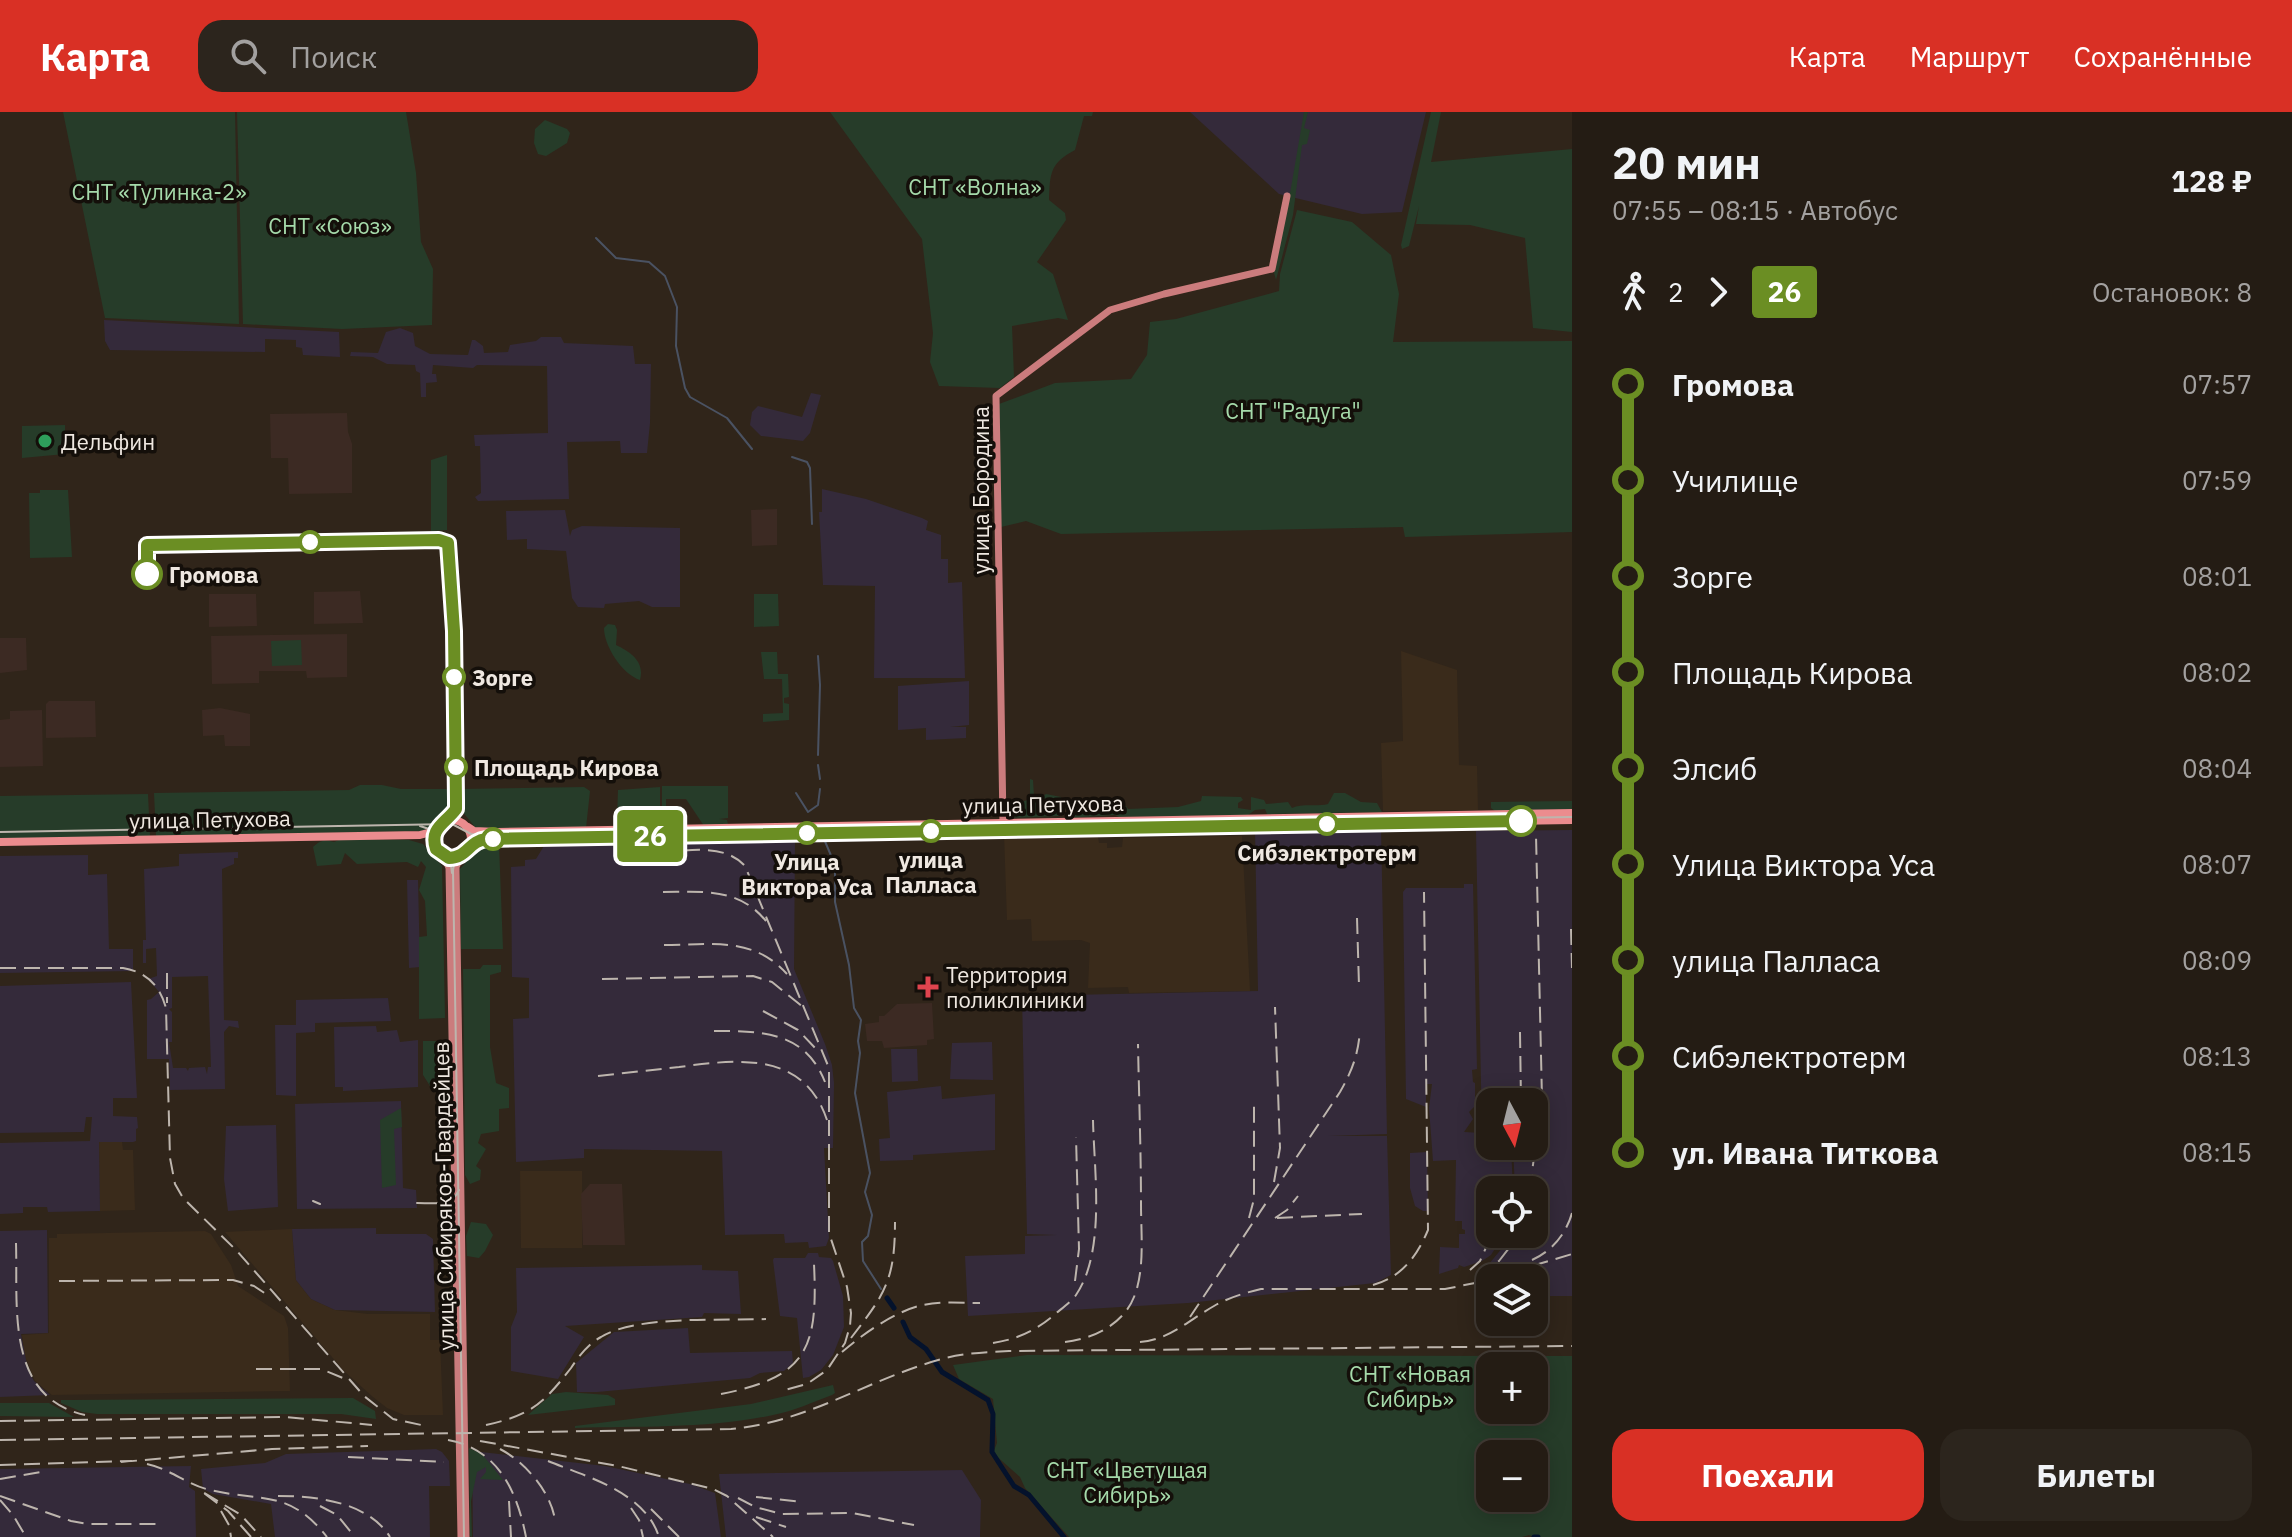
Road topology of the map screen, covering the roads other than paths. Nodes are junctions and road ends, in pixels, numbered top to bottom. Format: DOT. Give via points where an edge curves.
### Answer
graph roads {
  1 [pos="1287,196"];
  2 [pos="1572,813"];
  3 [pos="1531,817"];
  4 [pos="1509,818"];
  5 [pos="1572,820"];
  6 [pos="1003,823"];
  7 [pos="468,827"];
  8 [pos="435,831"];
  9 [pos="420,835"];
  10 [pos="0,842"];
  11 [pos="434,844"];
  12 [pos="470,845"];
  13 [pos="444,856"];
  14 [pos="461,856"];
  15 [pos="453,915"];
  16 [pos="463,1537"];
  1 -- 6 [label="main road, улица Бородина" via="1272,269 1110,310 996,396"];
  2 -- 3 [label="highway, улица Петухова"];
  3 -- 4 [label="highway, улица Петухова"];
  3 -- 5 [label="highway, улица Петухова"];
  4 -- 6 [label="highway, улица Петухова"];
  4 -- 12 [label="highway, улица Петухова" via="481,839"];
  6 -- 7 [label="highway, улица Петухова" via="498,832"];
  7 -- 8 [label="highway" via="454,820"];
  7 -- 12 [label="highway"];
  8 -- 9 [label="highway, улица Петухова"];
  8 -- 11 [label="highway"];
  9 -- 10 [label="highway, улица Петухова"];
  9 -- 11 [label="highway"];
  11 -- 13 [label="highway"];
  12 -- 14 [label="highway"];
  13 -- 14 [label="highway"];
  13 -- 15 [label="main road, улица Сибиряков-Гвардейцев"];
  14 -- 15 [label="main road, улица Сибиряков-Гвардейцев"];
  15 -- 16 [label="main road, улица Сибиряков-Гвардейцев"];
}
